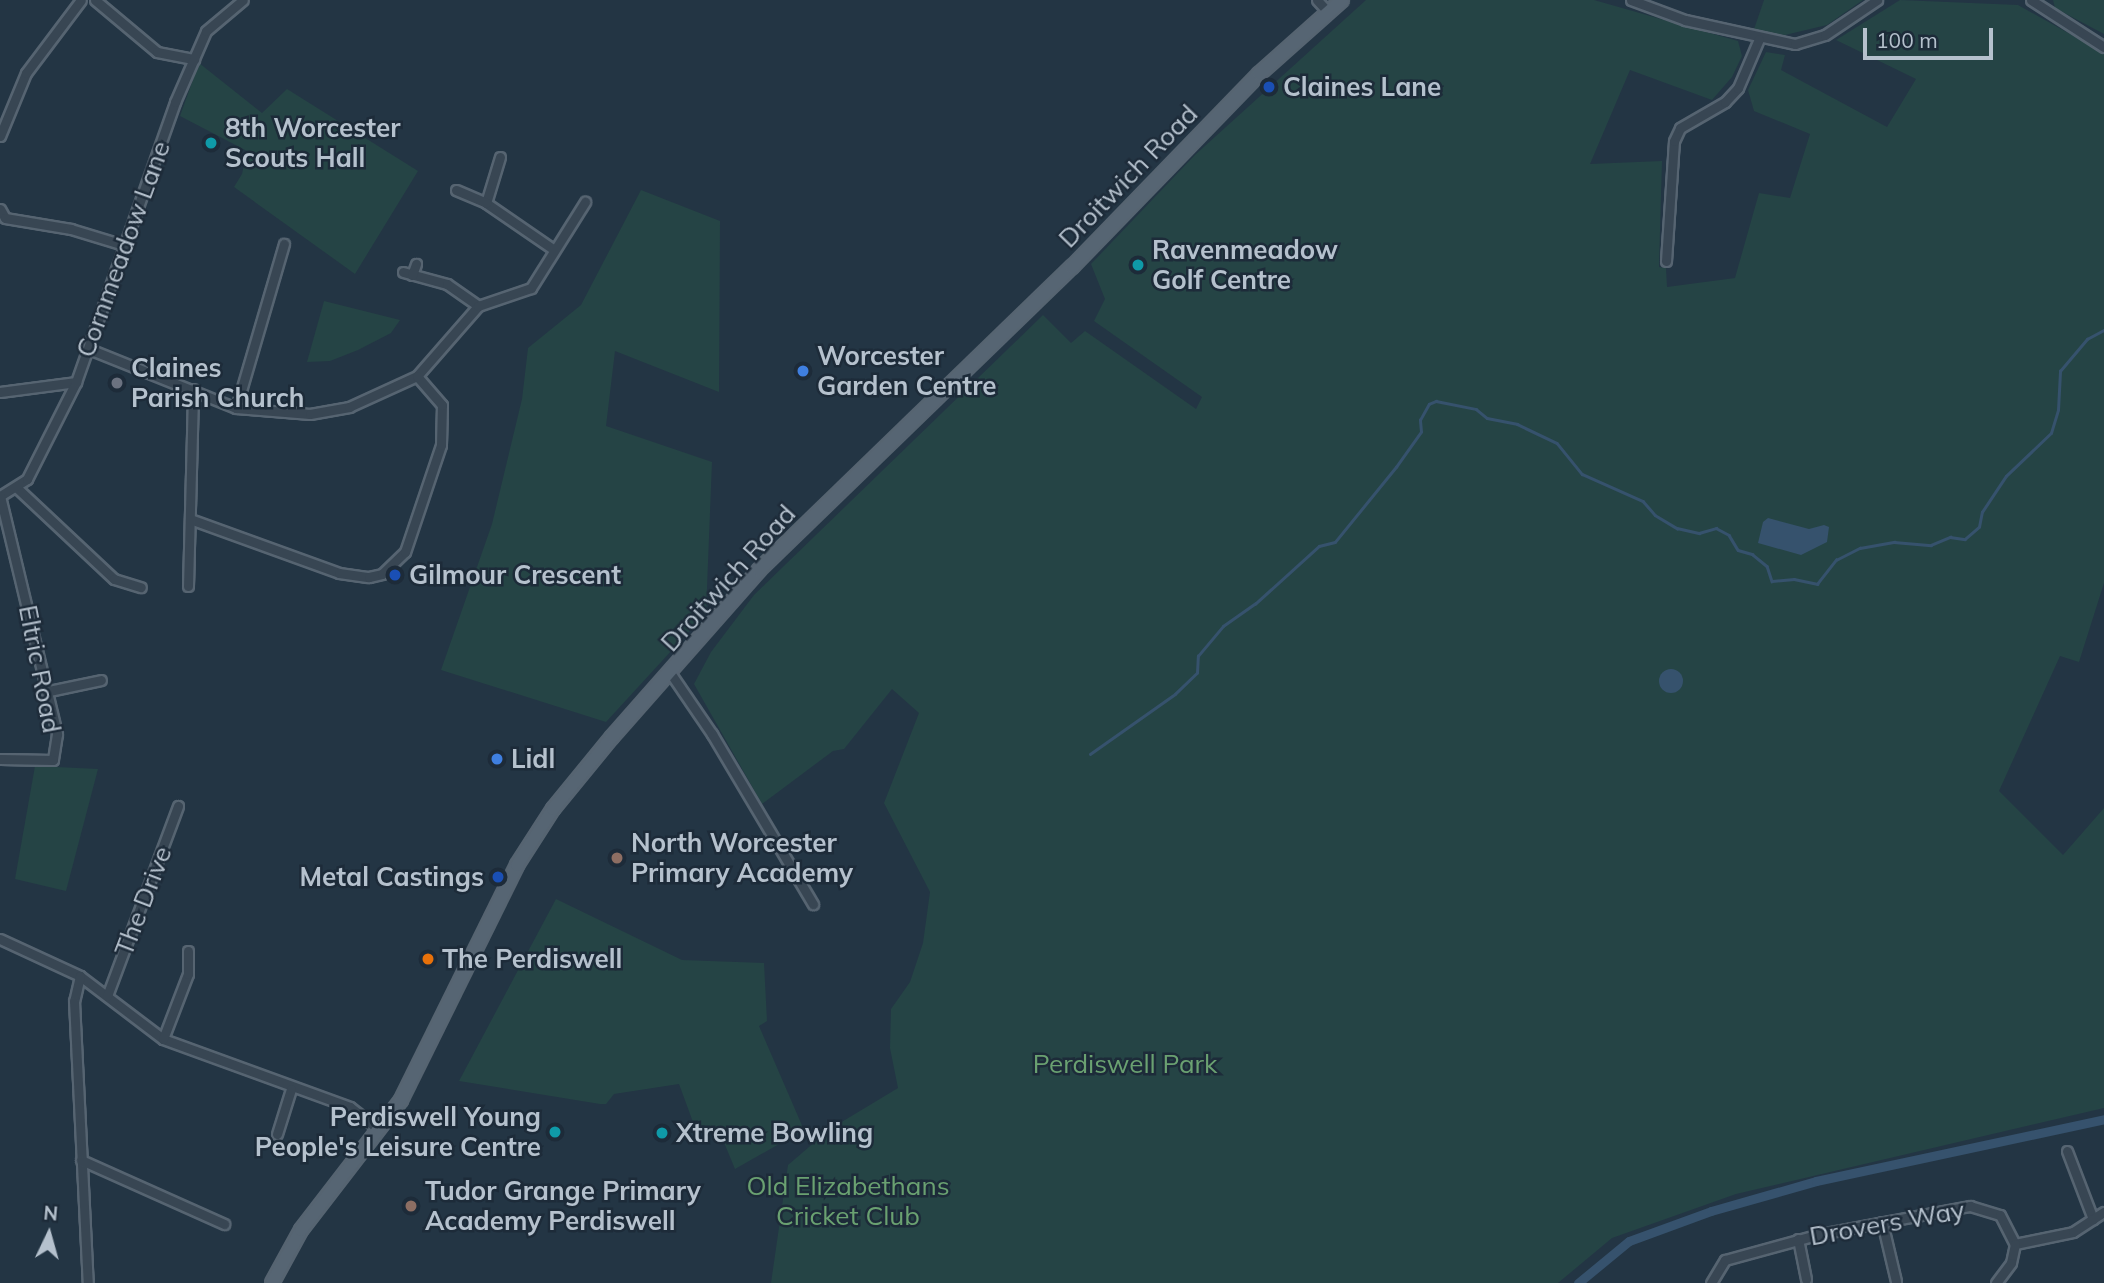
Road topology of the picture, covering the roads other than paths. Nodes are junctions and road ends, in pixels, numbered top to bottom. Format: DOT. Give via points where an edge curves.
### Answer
graph roads {
  1 [pos="81,0"];
  2 [pos="94,0"];
  3 [pos="243,0"];
  4 [pos="1317,0"];
  5 [pos="1342,0"];
  6 [pos="1631,0"];
  7 [pos="1877,0"];
  8 [pos="2031,0"];
  9 [pos="1328,12"];
  10 [pos="1759,39"];
  11 [pos="2104,47"];
  12 [pos="194,59"];
  13 [pos="0,136"];
  14 [pos="500,157"];
  15 [pos="456,190"];
  16 [pos="585,202"];
  17 [pos="486,203"];
  18 [pos="2,216"];
  19 [pos="285,244"];
  20 [pos="127,246"];
  21 [pos="553,250"];
  22 [pos="1666,261"];
  23 [pos="416,264"];
  24 [pos="478,306"];
  25 [pos="89,349"];
  26 [pos="417,376"];
  27 [pos="76,382"];
  28 [pos="193,389"];
  29 [pos="0,392"];
  30 [pos="236,408"];
  31 [pos="18,488"];
  32 [pos="0,496"];
  33 [pos="190,519"];
  34 [pos="188,586"];
  35 [pos="141,587"];
  36 [pos="671,674"];
  37 [pos="101,680"];
  38 [pos="49,691"];
  39 [pos="0,759"];
  40 [pos="178,806"];
  41 [pos="813,904"];
  42 [pos="0,939"];
  43 [pos="188,951"];
  44 [pos="80,976"];
  45 [pos="107,996"];
  46 [pos="163,1039"];
  47 [pos="291,1088"];
  48 [pos="377,1128"];
  49 [pos="277,1134"];
  50 [pos="2067,1151"];
  51 [pos="81,1160"];
  52 [pos="2104,1212"];
  53 [pos="2094,1219"];
  54 [pos="1882,1222"];
  55 [pos="225,1224"];
  56 [pos="1798,1239"];
  57 [pos="2015,1244"];
  58 [pos="1806,1279"];
  59 [pos="1896,1281"];
  60 [pos="88,1283"];
  61 [pos="272,1283"];
  62 [pos="1711,1283"];
  63 [pos="1996,1283"];
  1 -- 13 [label="street" via="26,73"];
  2 -- 12 [label="street" via="157,52"];
  3 -- 12 [label="street, Cornmeadow Lane" via="206,31"];
  4 -- 9 [label="street"];
  5 -- 9 [label="main road, Droitwich Road"];
  6 -- 10 [label="street"];
  7 -- 10 [label="street" via="1816,40 1795,44"];
  8 -- 11 [label="street"];
  9 -- 36 [label="main road, Droitwich Road" via="1259,74 1059,280 759,570"];
  10 -- 22 [label="street" via="1738,88 1725,102 1680,128 1674,141"];
  12 -- 20 [label="street, Cornmeadow Lane"];
  14 -- 17 [label="street"];
  15 -- 17 [label="street"];
  16 -- 21 [label="street"];
  17 -- 21 [label="street"];
  18 -- 20 [label="street"];
  19 -- 30 [label="street"];
  20 -- 25 [label="street, Cornmeadow Lane"];
  21 -- 24 [label="street" via="531,288"];
  23 -- 24 [label="street" via="407,273 447,284"];
  24 -- 26 [label="street"];
  25 -- 27 [label="street, Cornmeadow Lane"];
  25 -- 28 [label="street"];
  26 -- 30 [label="street" via="336,409 310,414"];
  26 -- 33 [label="street" via="442,405 442,445 405,552 382,574 369,578 339,573"];
  27 -- 29 [label="street"];
  27 -- 31 [label="street, Cornmeadow Lane" via="27,479"];
  28 -- 30 [label="street"];
  28 -- 33 [label="street"];
  31 -- 32 [label="street"];
  31 -- 35 [label="street" via="114,579"];
  32 -- 38 [label="street, Eltric Road"];
  33 -- 34 [label="street"];
  36 -- 41 [label="street"];
  36 -- 48 [label="main road, Droitwich Road" via="612,737 532,842 496,904 401,1100"];
  37 -- 38 [label="street"];
  38 -- 39 [label="street, Eltric Road" via="57,734 53,760"];
  40 -- 45 [label="street, The Drive"];
  42 -- 44 [label="street"];
  43 -- 46 [label="street" via="188,974"];
  44 -- 45 [label="street"];
  44 -- 51 [label="street" via="74,1001"];
  45 -- 46 [label="street"];
  46 -- 47 [label="street"];
  47 -- 48 [label="street" via="350,1107"];
  47 -- 49 [label="street"];
  48 -- 61 [label="main road, Droitwich Road" via="300,1230"];
  50 -- 53 [label="street"];
  51 -- 55 [label="street"];
  51 -- 60 [label="street"];
  52 -- 53 [label="street"];
  53 -- 57 [label="street" via="2073,1232"];
  54 -- 56 [label="street, Drovers Way"];
  54 -- 57 [label="street, Drovers Way" via="1969,1206 2000,1215"];
  54 -- 59 [label="street"];
  56 -- 58 [label="street"];
  56 -- 62 [label="street, Drovers Way" via="1725,1260"];
  57 -- 63 [label="street" via="2011,1263"];
}
